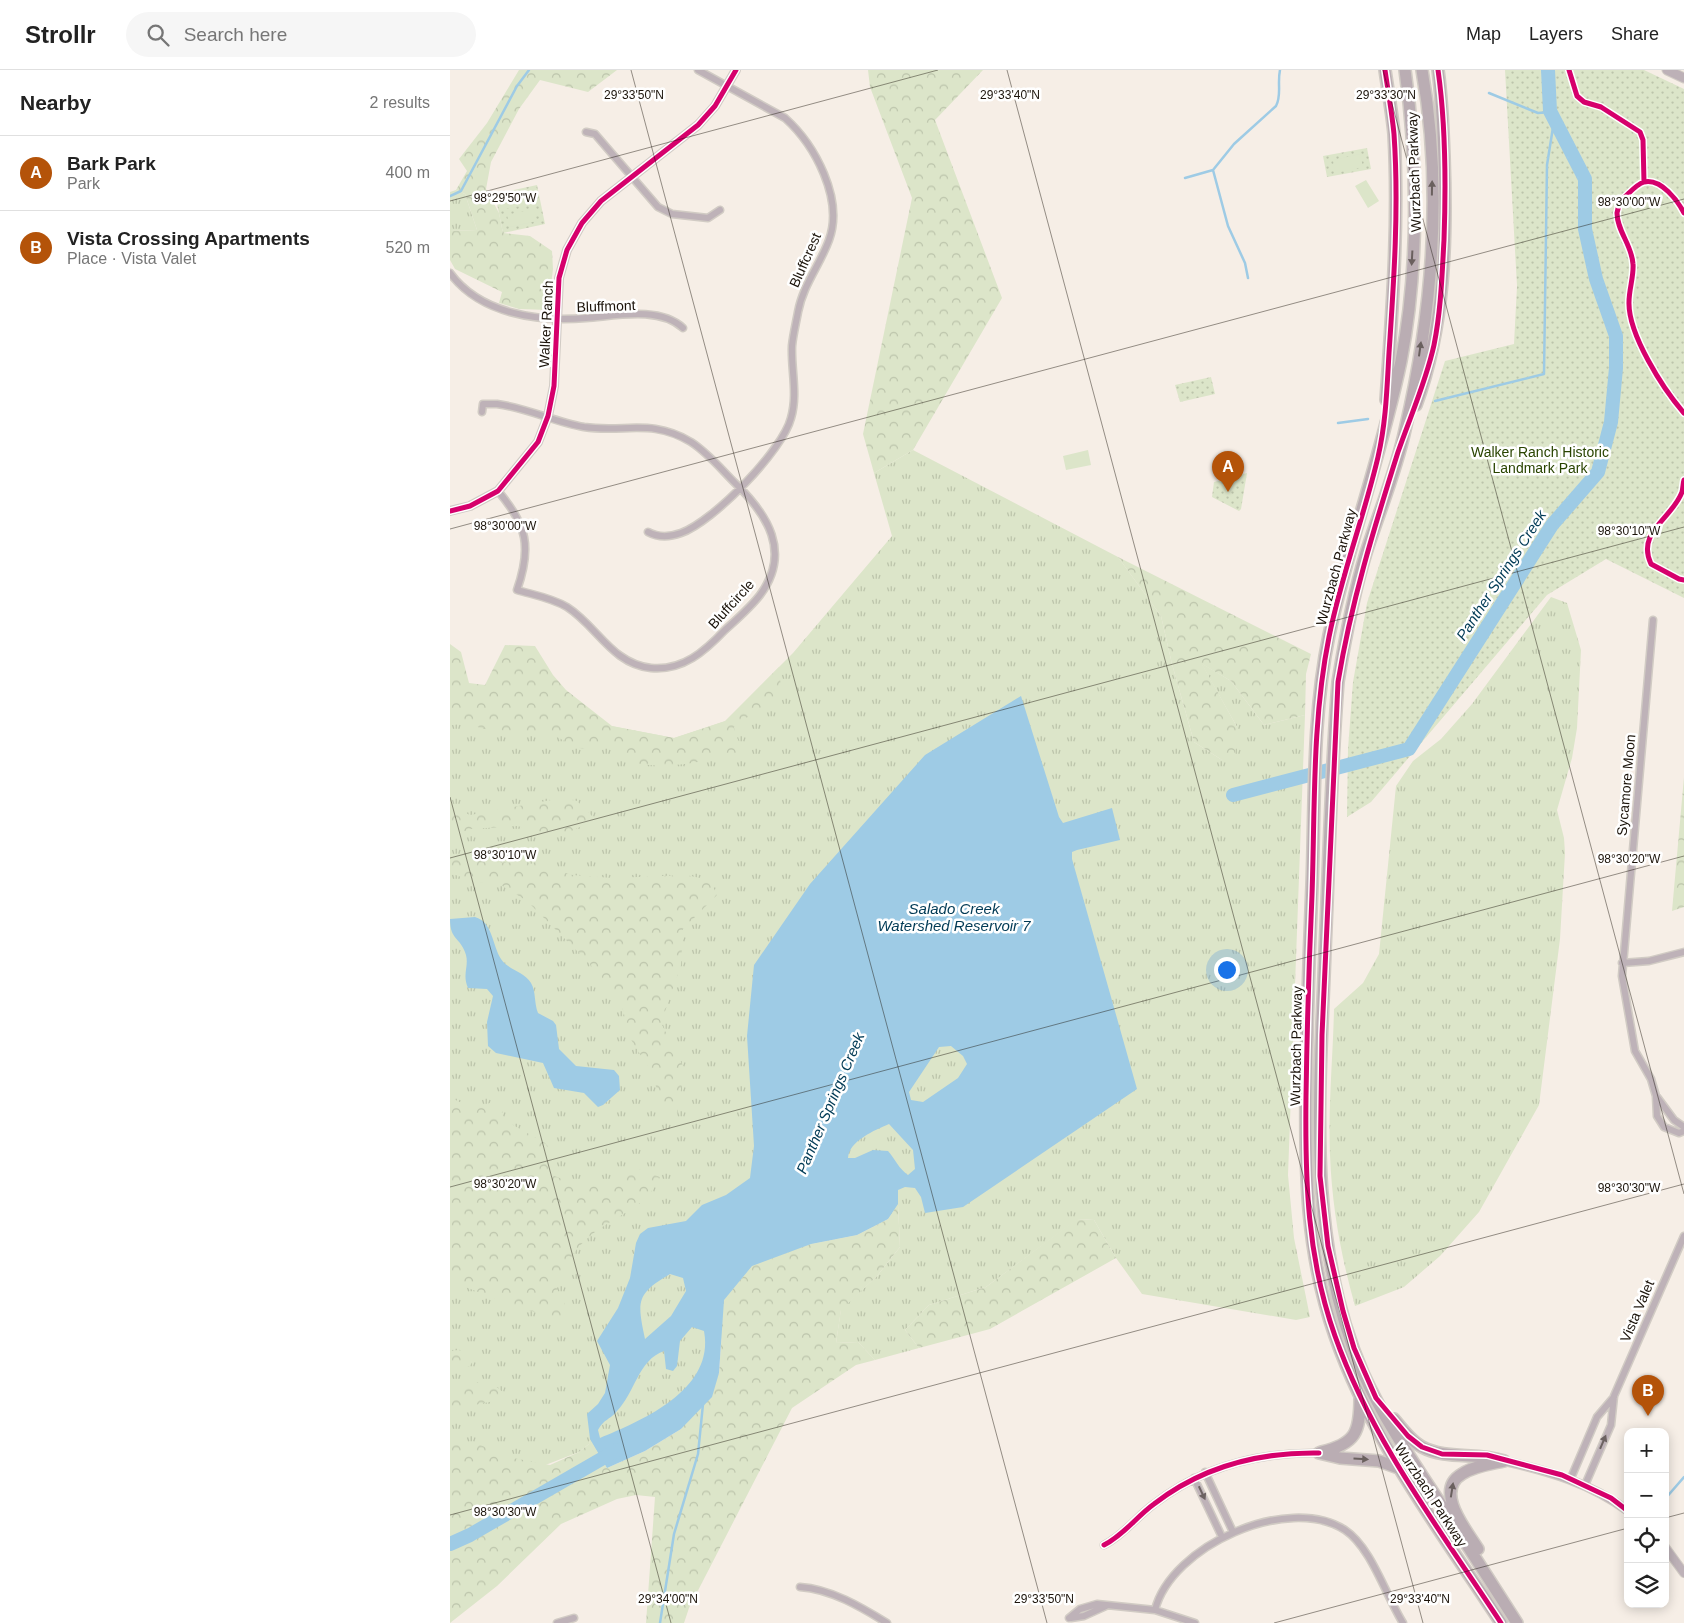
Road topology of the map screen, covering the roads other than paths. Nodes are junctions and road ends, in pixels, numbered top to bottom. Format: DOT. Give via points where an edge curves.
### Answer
graph roads {
  1 [pos="698,70"];
  2 [pos="736,70"];
  3 [pos="1385,70"];
  4 [pos="1405,70"];
  5 [pos="1422,70"];
  6 [pos="1438,70"];
  7 [pos="1667,70"];
  8 [pos="1684,78"];
  9 [pos="727,87"];
  10 [pos="586,132"];
  11 [pos="632,178"];
  12 [pos="720,210"];
  13 [pos="450,273"];
  14 [pos="452,281"];
  15 [pos="557,318"];
  16 [pos="682,328"];
  17 [pos="482,412"];
  18 [pos="548,416"];
  19 [pos="1383,429"];
  20 [pos="1405,432"];
  21 [pos="740,488"];
  22 [pos="498,491"];
  23 [pos="450,511"];
  24 [pos="648,532"];
  25 [pos="1653,620"];
  26 [pos="1684,952"];
  27 [pos="1622,963"];
  28 [pos="1656,1096"];
  29 [pos="1684,1127"];
  30 [pos="1684,1131"];
  31 [pos="1684,1236"];
  32 [pos="1360,1396"];
  33 [pos="1614,1396"];
  34 [pos="1376,1398"];
  35 [pos="1319,1453"];
  36 [pos="1504,1461"];
  37 [pos="1401,1469"];
  38 [pos="1205,1472"];
  39 [pos="1194,1478"];
  40 [pos="1571,1478"];
  41 [pos="1585,1485"];
  42 [pos="1220,1504"];
  43 [pos="1209,1509"];
  44 [pos="1624,1509"];
  45 [pos="1233,1532"];
  46 [pos="1222,1537"];
  47 [pos="1104,1545"];
  48 [pos="1669,1552"];
  49 [pos="1684,1573"];
  50 [pos="800,1587"];
  51 [pos="1155,1610"];
  52 [pos="574,1618"];
  53 [pos="1070,1621"];
  54 [pos="557,1623"];
  55 [pos="887,1623"];
  56 [pos="1195,1623"];
  57 [pos="1403,1623"];
  58 [pos="1501,1623"];
  59 [pos="1517,1623"];
  60 [pos="1524,1623"];
  1 -- 9 [label="street, Bluffcrest"];
  2 -- 9 [label="street, Walker Ranch"];
  3 -- 19 [label="highway" via="1394,133 1395,197 1393,301"];
  4 -- 19 [label="highway, Wurzbach Parkway, one-way" via="1415,206 1408,313 1401,362"];
  20 -- 5 [label="highway, Wurzbach Parkway, one-way" via="1418,360 1431,249 1432,171"];
  6 -- 20 [label="highway" via="1445,197 1442,289 1434,345"];
  7 -- 8 [label="main road"];
  9 -- 11 [label="street, Walker Ranch" via="698,125"];
  9 -- 21 [label="street, Bluffcrest" via="785,118 796,128 826,177 833,212 829,240 808,280 798,310 792,346 794,402 791,420 779,444"];
  10 -- 11 [label="street" via="595,134"];
  11 -- 12 [label="street" via="658,207 672,214 708,218"];
  11 -- 15 [label="street, Walker Ranch" via="601,201 574,236 559,278"];
  13 -- 14 [label="street, Bluffmont"];
  14 -- 15 [label="street, Bluffmont" via="497,308"];
  15 -- 16 [label="street, Bluffmont" via="640,315 674,320"];
  15 -- 18 [label="street, Walker Ranch" via="554,386"];
  17 -- 18 [label="street, Bluffcircle" via="483,404 497,404"];
  18 -- 21 [label="street, Bluffcircle" via="588,427 640,426 672,433 700,449"];
  18 -- 22 [label="street, Walker Ranch" via="538,442"];
  19 -- 32 [label="highway, Wurzbach Parkway" via="1328,640 1320,696 1306,1034 1305,1178 1311,1237 1329,1315"];
  20 -- 34 [label="highway, Wurzbach Parkway" via="1356,592 1338,682 1322,1035 1320,1176 1328,1246 1360,1365"];
  21 -- 22 [label="street, Bluffcircle" via="762,512 772,532 774,551 769,578 761,594 707,648 678,665 650,668 618,655 566,606 517,590 526,556 524,533 512,507"];
  21 -- 24 [label="street, Bluffcrest" via="690,530 666,536"];
  22 -- 23 [label="street, Walker Ranch" via="470,506"];
  25 -- 27 [label="street, Sycamore Moon"];
  26 -- 27 [label="street" via="1649,961"];
  27 -- 28 [label="street, Sycamore Moon" via="1635,1051"];
  28 -- 29 [label="street, Sycamore Moon" via="1668,1115"];
  28 -- 30 [label="street, Sycamore Moon" via="1660,1122 1671,1131"];
  31 -- 33 [label="street, Vista Valet"];
  32 -- 35 [label="highway" via="1357,1431 1338,1448"];
  32 -- 37 [label="highway, Wurzbach Parkway"];
  33 -- 40 [label="street, Vista Valet" via="1597,1417"];
  41 -- 33 [label="street, Vista Valet, one-way" via="1611,1425"];
  34 -- 36 [label="highway" via="1408,1436 1422,1447 1442,1454 1487,1455"];
  34 -- 59 [label="highway, Wurzbach Parkway"];
  35 -- 37 [label="highway, one-way" via="1379,1461"];
  35 -- 38 [label="street" via="1267,1455"];
  36 -- 40 [label="street"];
  60 -- 36 [label="highway, one-way" via="1455,1511 1450,1494 1454,1481 1461,1474"];
  37 -- 58 [label="highway, Wurzbach Parkway"];
  38 -- 39 [label="street"];
  38 -- 42 [label="street"];
  39 -- 43 [label="street, one-way"];
  39 -- 47 [label="street" via="1152,1505 1120,1536"];
  40 -- 41 [label="street"];
  41 -- 44 [label="street"];
  42 -- 43 [label="street"];
  42 -- 45 [label="street"];
  43 -- 46 [label="street"];
  45 -- 46 [label="street"];
  45 -- 57 [label="street" via="1267,1522 1306,1518 1343,1529 1368,1555"];
  46 -- 51 [label="street" via="1184,1564 1162,1591"];
  48 -- 49 [label="street"];
  50 -- 55 [label="street" via="828,1593"];
  51 -- 53 [label="street" via="1106,1606"];
  51 -- 56 [label="street"];
  52 -- 54 [label="street"];
}
